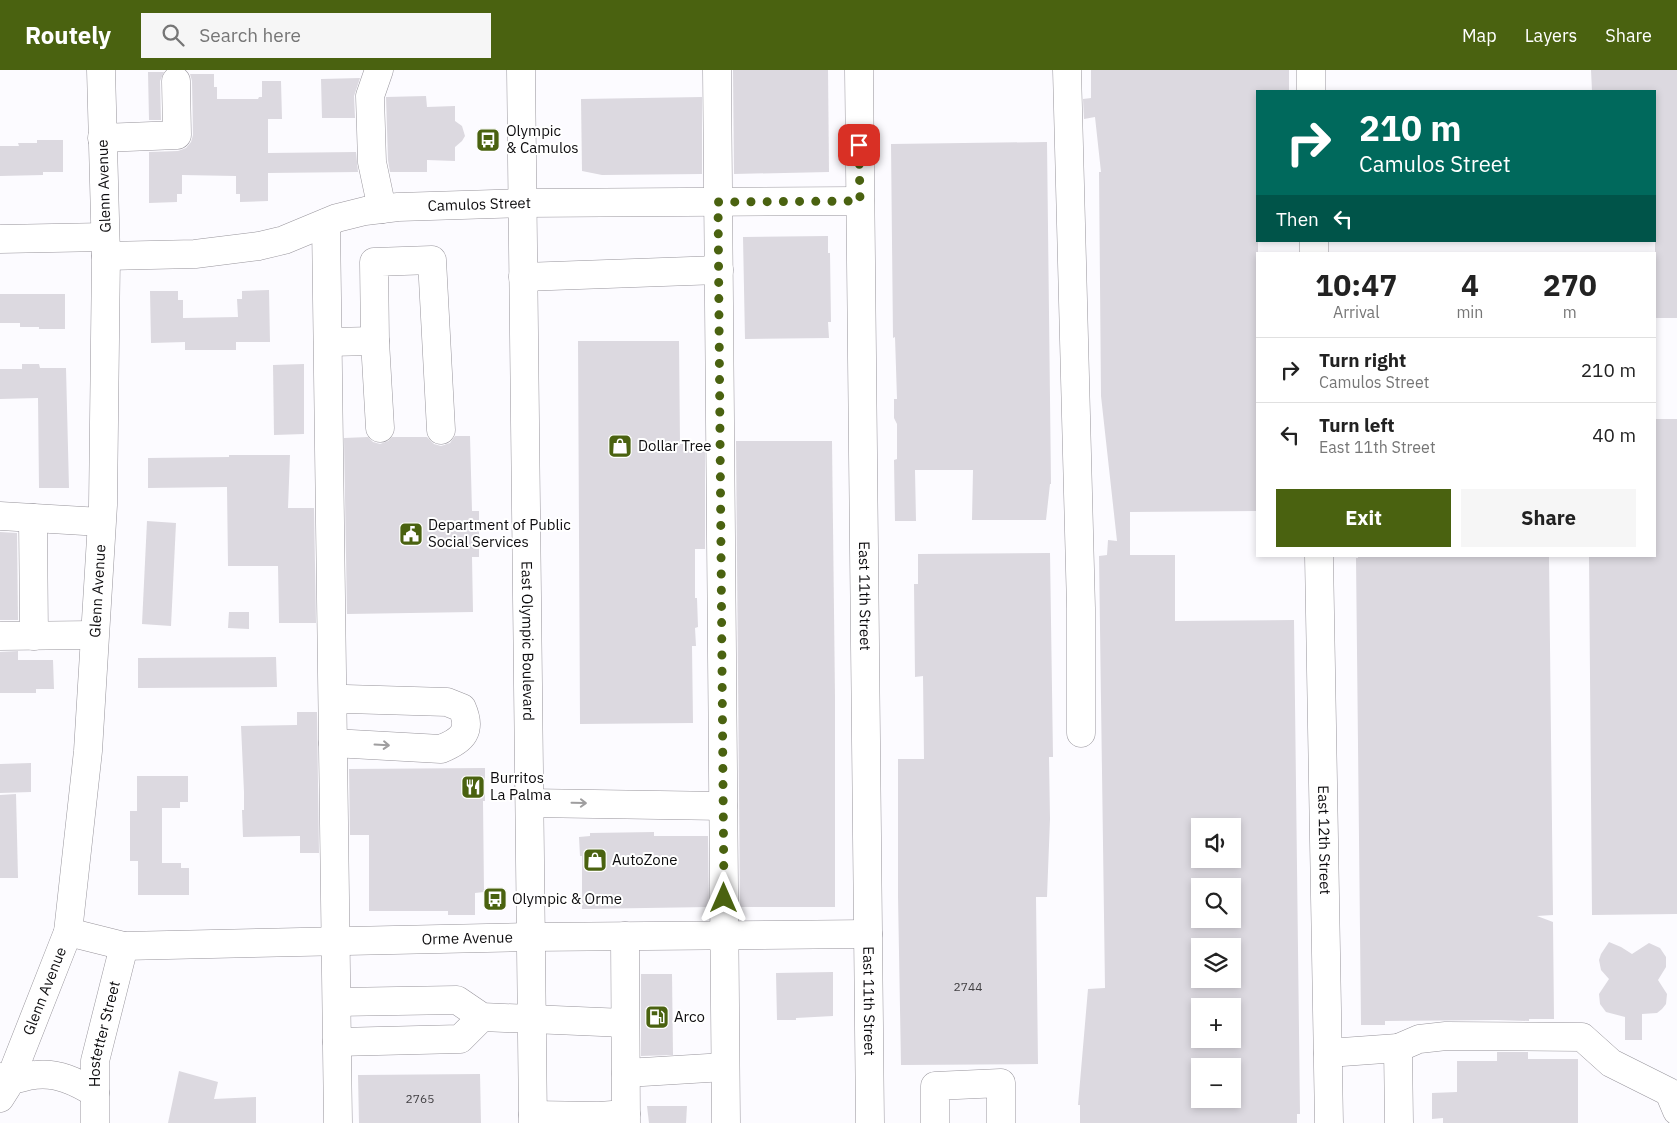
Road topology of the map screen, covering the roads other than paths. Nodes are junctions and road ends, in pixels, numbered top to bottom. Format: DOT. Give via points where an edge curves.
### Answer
graph roads {
  1 [pos="101,70"];
  2 [pos="379,70"];
  3 [pos="521,70"];
  4 [pos="717,70"];
  5 [pos="859,70"];
  6 [pos="1067,70"];
  7 [pos="1311,70"];
  8 [pos="176,81"];
  9 [pos="1311,90"];
  10 [pos="102,138"];
  11 [pos="860,201"];
  12 [pos="718,202"];
  13 [pos="522,203"];
  14 [pos="382,209"];
  15 [pos="326,223"];
  16 [pos="0,239"];
  17 [pos="106,247"];
  18 [pos="719,270"];
  19 [pos="523,277"];
  20 [pos="375,341"];
  21 [pos="328,342"];
  22 [pos="380,428"];
  23 [pos="441,430"];
  24 [pos="0,516"];
  25 [pos="34,518"];
  26 [pos="102,522"];
  27 [pos="1319,557"];
  28 [pos="94,635"];
  29 [pos="0,636"];
  30 [pos="34,636"];
  31 [pos="332,700"];
  32 [pos="1081,733"];
  33 [pos="333,743"];
  34 [pos="530,803"];
  35 [pos="723,806"];
  36 [pos="68,932"];
  37 [pos="868,934"];
  38 [pos="625,936"];
  39 [pos="724,936"];
  40 [pos="530,937"];
  41 [pos="336,941"];
  42 [pos="124,946"];
  43 [pos="337,1002"];
  44 [pos="482,1017"];
  45 [pos="531,1020"];
  46 [pos="625,1023"];
  47 [pos="337,1042"];
  48 [pos="1398,1048"];
  49 [pos="1328,1053"];
  50 [pos="725,1067"];
  51 [pos="626,1073"];
  52 [pos="3,1085"];
  53 [pos="95,1094"];
  54 [pos="1674,1096"];
  55 [pos="626,1118"];
  56 [pos="533,1119"];
  57 [pos="599,1119"];
  58 [pos="95,1123"];
  59 [pos="338,1123"];
  60 [pos="726,1123"];
  61 [pos="870,1123"];
  62 [pos="935,1123"];
  63 [pos="1001,1123"];
  64 [pos="1329,1123"];
  65 [pos="1399,1123"];
  1 -- 10 [label="street, Glenn Avenue"];
  2 -- 14 [label="street" via="370,96 372,162"];
  3 -- 13 [label="street, East Olympic Boulevard"];
  4 -- 12 [label="street"];
  5 -- 11 [label="street, East 11th Street"];
  6 -- 32 [label="street" via="1081,590"];
  7 -- 9 [label="street"];
  8 -- 10 [label="street" via="177,134"];
  10 -- 17 [label="street, Glenn Avenue"];
  11 -- 12 [label="street, Camulos Street"];
  11 -- 37 [label="street, East 11th Street"];
  12 -- 13 [label="street, Camulos Street"];
  12 -- 18 [label="street"];
  13 -- 14 [label="street, Camulos Street"];
  13 -- 19 [label="street, East Olympic Boulevard"];
  14 -- 15 [label="street, Camulos Street"];
  15 -- 17 [label="street, Camulos Street" via="259,246 195,254"];
  15 -- 21 [label="street"];
  16 -- 17 [label="street, Camulos Street"];
  17 -- 26 [label="street, Glenn Avenue"];
  18 -- 19 [label="street"];
  18 -- 35 [label="street"];
  19 -- 34 [label="street, East Olympic Boulevard"];
  20 -- 21 [label="street"];
  20 -- 22 [label="street"];
  20 -- 23 [label="street" via="374,262 432,260"];
  21 -- 31 [label="street"];
  24 -- 25 [label="street"];
  25 -- 26 [label="street"];
  25 -- 30 [label="street"];
  26 -- 28 [label="street, Glenn Avenue"];
  27 -- 49 [label="street, East 12th Street"];
  28 -- 30 [label="street"];
  28 -- 36 [label="street, Glenn Avenue" via="88,751"];
  29 -- 30 [label="street"];
  31 -- 33 [label="street"];
  33 -- 31 [label="street, one-way" via="441,748 454,744 467,727 462,708 447,702"];
  33 -- 41 [label="street"];
  34 -- 35 [label="street, one-way"];
  34 -- 40 [label="street, East Olympic Boulevard"];
  35 -- 39 [label="street"];
  36 -- 42 [label="street, Orme Avenue"];
  36 -- 52 [label="street, Glenn Avenue"];
  37 -- 39 [label="street, Orme Avenue"];
  37 -- 61 [label="street, East 11th Street"];
  38 -- 39 [label="street, Orme Avenue"];
  38 -- 40 [label="street, Orme Avenue"];
  38 -- 46 [label="street"];
  39 -- 50 [label="street"];
  40 -- 41 [label="street, Orme Avenue"];
  40 -- 45 [label="street, East Olympic Boulevard"];
  41 -- 42 [label="street, Orme Avenue"];
  41 -- 43 [label="street"];
  42 -- 53 [label="street, Hostetter Street" via="95,1061"];
  43 -- 44 [label="street" via="457,1000"];
  43 -- 47 [label="street"];
  44 -- 45 [label="street"];
  44 -- 47 [label="street" via="460,1039"];
  45 -- 46 [label="street"];
  45 -- 56 [label="street, East Olympic Boulevard"];
  46 -- 51 [label="street"];
  47 -- 59 [label="street"];
  48 -- 49 [label="street"];
  48 -- 54 [label="street" via="1419,1039 1446,1036 1582,1037 1611,1063"];
  48 -- 65 [label="street"];
  49 -- 64 [label="street, East 12th Street"];
  50 -- 51 [label="street"];
  50 -- 60 [label="street"];
  51 -- 55 [label="street"];
  52 -- 53 [label="street" via="34,1075 52,1075 78,1082"];
  53 -- 58 [label="street, Hostetter Street"];
  55 -- 57 [label="street"];
  56 -- 57 [label="street"];
  62 -- 63 [label="street" via="935,1086 1001,1083"];
}
